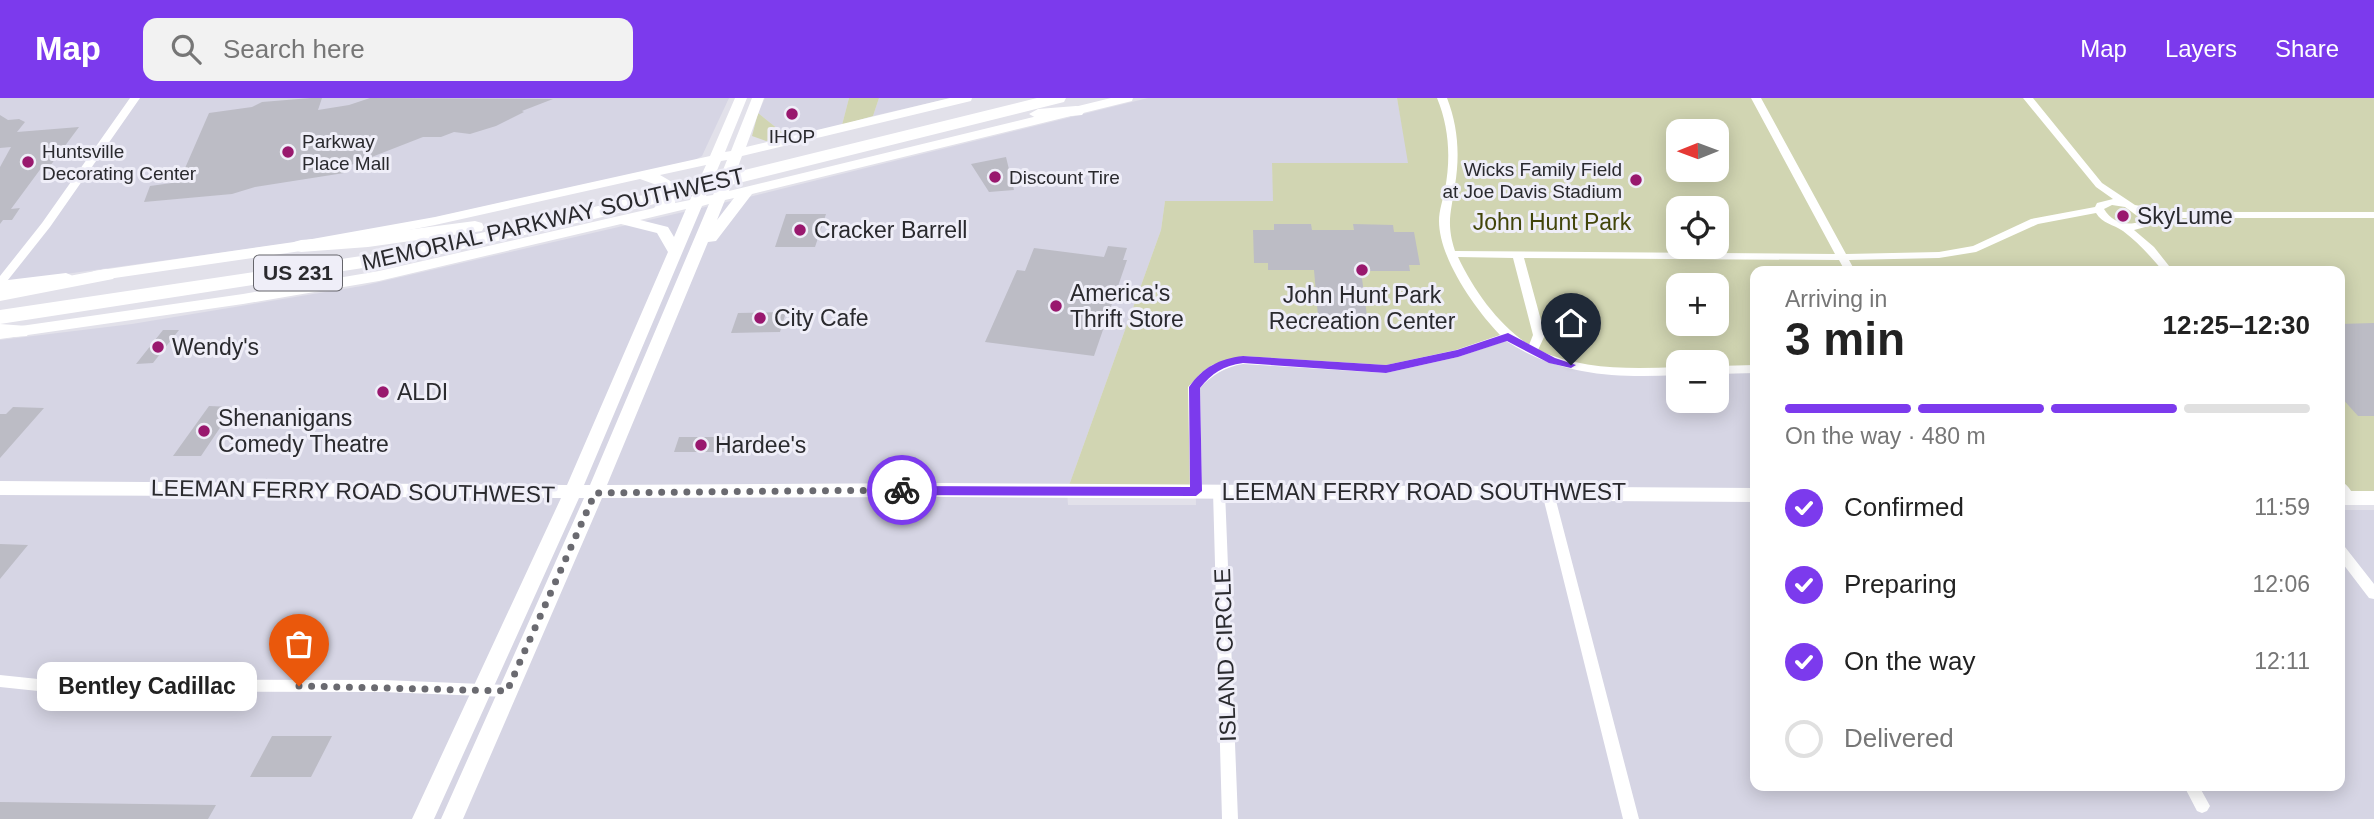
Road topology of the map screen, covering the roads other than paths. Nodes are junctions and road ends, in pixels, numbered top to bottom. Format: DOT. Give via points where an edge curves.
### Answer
graph roads {
  1 [pos="135,98"];
  2 [pos="741,98"];
  3 [pos="758,98"];
  4 [pos="966,98"];
  5 [pos="1001,98"];
  6 [pos="1031,98"];
  7 [pos="1058,98"];
  8 [pos="1127,98"];
  9 [pos="1442,98"];
  10 [pos="1756,98"];
  11 [pos="2028,98"];
  12 [pos="1076,111"];
  13 [pos="925,124"];
  14 [pos="955,125"];
  15 [pos="744,134"];
  16 [pos="776,145"];
  17 [pos="735,155"];
  18 [pos="713,159"];
  19 [pos="640,176"];
  20 [pos="782,182"];
  21 [pos="2099,185"];
  22 [pos="747,191"];
  23 [pos="720,197"];
  24 [pos="696,202"];
  25 [pos="2102,206"];
  26 [pos="2131,207"];
  27 [pos="591,209"];
  28 [pos="652,213"];
  29 [pos="2174,215"];
  30 [pos="2374,215"];
  31 [pos="2069,216"];
  32 [pos="622,220"];
  33 [pos="2109,221"];
  34 [pos="2143,225"];
  35 [pos="2122,226"];
  36 [pos="300,246"];
  37 [pos="2150,249"];
  38 [pos="675,252"];
  39 [pos="415,254"];
  40 [pos="1452,254"];
  41 [pos="1518,255"];
  42 [pos="1842,257"];
  43 [pos="1847,266"];
  44 [pos="2164,266"];
  45 [pos="106,275"];
  46 [pos="686,276"];
  47 [pos="0,285"];
  48 [pos="288,292"];
  49 [pos="0,295"];
  50 [pos="0,306"];
  51 [pos="0,317"];
  52 [pos="7,332"];
  53 [pos="1508,337"];
  54 [pos="1532,351"];
  55 [pos="628,363"];
  56 [pos="650,363"];
  57 [pos="1750,369"];
  58 [pos="1729,370"];
  59 [pos="1666,371"];
  60 [pos="638,392"];
  61 [pos="615,393"];
  62 [pos="0,488"];
  63 [pos="1196,491"];
  64 [pos="1219,491"];
  65 [pos="572,493"];
  66 [pos="595,493"];
  67 [pos="1548,493"];
  68 [pos="2345,494"];
  69 [pos="1750,495"];
  70 [pos="2374,498"];
  71 [pos="2345,557"];
  72 [pos="2374,594"];
  73 [pos="0,681"];
  74 [pos="507,691"];
  75 [pos="480,692"];
  76 [pos="2193,791"];
  77 [pos="2203,806"];
  78 [pos="422,819"];
  79 [pos="452,819"];
  80 [pos="1230,819"];
  81 [pos="1631,819"];
  1 -- 47 [label="street"];
  2 -- 18 [label="street"];
  3 -- 15 [label="street"];
  4 -- 16 [label="street"];
  5 -- 13 [label="highway"];
  6 -- 13 [label="highway, MEMORIAL PARKWAY SOUTHWEST / US 231"];
  7 -- 14 [label="highway, MEMORIAL PARKWAY SOUTHWEST / US 231"];
  8 -- 12 [label="street"];
  9 -- 40 [label="street" via="1455,140 1444,219"];
  10 -- 42 [label="street"];
  11 -- 21 [label="street"];
  12 -- 14 [label="highway"];
  12 -- 20 [label="street"];
  13 -- 27 [label="highway, MEMORIAL PARKWAY SOUTHWEST / US 231"];
  14 -- 27 [label="highway, MEMORIAL PARKWAY SOUTHWEST / US 231"];
  15 -- 16 [label="street" via="758,143"];
  15 -- 17 [label="street"];
  16 -- 17 [label="street"];
  16 -- 20 [label="street" via="764,154 758,170 764,179"];
  17 -- 18 [label="street"];
  17 -- 23 [label="street"];
  18 -- 19 [label="street"];
  18 -- 24 [label="street"];
  19 -- 28 [label="street" via="671,186 670,200"];
  19 -- 36 [label="street"];
  20 -- 22 [label="street"];
  21 -- 25 [label="street"];
  21 -- 26 [label="street"];
  22 -- 23 [label="street"];
  22 -- 46 [label="street"];
  23 -- 24 [label="street"];
  23 -- 46 [label="street"];
  24 -- 28 [label="street"];
  24 -- 38 [label="street"];
  25 -- 26 [label="street"];
  25 -- 31 [label="street"];
  25 -- 33 [label="street"];
  26 -- 29 [label="street"];
  26 -- 34 [label="street" via="2145,217"];
  27 -- 36 [label="highway" via="368,241"];
  27 -- 39 [label="highway, MEMORIAL PARKWAY SOUTHWEST / US 231"];
  27 -- 50 [label="highway, MEMORIAL PARKWAY SOUTHWEST / US 231" via="289,266"];
  28 -- 32 [label="street"];
  29 -- 30 [label="street"];
  29 -- 34 [label="street"];
  31 -- 33 [label="street"];
  31 -- 42 [label="street" via="2035,221 1976,249 1939,256"];
  32 -- 38 [label="street" via="663,230"];
  32 -- 48 [label="street" via="379,276"];
  33 -- 35 [label="street"];
  34 -- 35 [label="street"];
  34 -- 37 [label="street"];
  35 -- 37 [label="street"];
  36 -- 45 [label="street"];
  37 -- 44 [label="street"];
  38 -- 55 [label="street"];
  39 -- 48 [label="highway"];
  39 -- 51 [label="highway, MEMORIAL PARKWAY SOUTHWEST / US 231"];
  40 -- 41 [label="street"];
  40 -- 53 [label="street" via="1465,283"];
  41 -- 42 [label="street"];
  41 -- 54 [label="street" via="1539,335"];
  42 -- 43 [label="street"];
  45 -- 47 [label="street"];
  45 -- 49 [label="highway"];
  46 -- 56 [label="street"];
  48 -- 52 [label="street"];
  53 -- 54 [label="street"];
  53 -- 63 [label="street" via="1458,354 1386,369 1225,362 1207,372 1194,387"];
  54 -- 59 [label="street" via="1590,369"];
  55 -- 56 [label="street"];
  55 -- 61 [label="street"];
  56 -- 60 [label="street"];
  57 -- 58 [label="street"];
  60 -- 61 [label="street"];
  60 -- 66 [label="street"];
  61 -- 65 [label="street"];
  62 -- 65 [label="street, LEEMAN FERRY ROAD SOUTHWEST"];
  63 -- 64 [label="street, LEEMAN FERRY ROAD SOUTHWEST"];
  63 -- 66 [label="street, LEEMAN FERRY ROAD SOUTHWEST"];
  64 -- 67 [label="street, LEEMAN FERRY ROAD SOUTHWEST"];
  64 -- 80 [label="street, ISLAND CIRCLE"];
  65 -- 66 [label="street, LEEMAN FERRY ROAD SOUTHWEST"];
  65 -- 75 [label="street"];
  66 -- 74 [label="street"];
  67 -- 69 [label="street, LEEMAN FERRY ROAD SOUTHWEST"];
  67 -- 81 [label="street"];
  68 -- 70 [label="street"];
  71 -- 72 [label="street"];
  73 -- 75 [label="street" via="383,686"];
  74 -- 75 [label="street"];
  74 -- 79 [label="street"];
  75 -- 78 [label="street"];
  76 -- 77 [label="street"];
}
